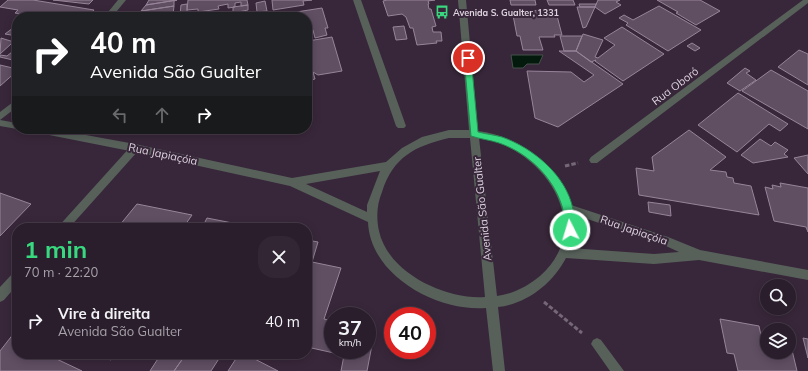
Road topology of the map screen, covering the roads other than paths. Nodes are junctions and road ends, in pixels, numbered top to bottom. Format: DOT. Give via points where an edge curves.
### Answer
graph roads {
  1 [pos="122,0"];
  2 [pos="357,0"];
  3 [pos="462,0"];
  4 [pos="808,0"];
  5 [pos="112,12"];
  6 [pos="12,106"];
  7 [pos="0,117"];
  8 [pos="0,123"];
  9 [pos="12,125"];
  10 [pos="401,126"];
  11 [pos="61,134"];
  12 [pos="474,134"];
  13 [pos="135,148"];
  14 [pos="594,160"];
  15 [pos="387,166"];
  16 [pos="292,182"];
  17 [pos="568,208"];
  18 [pos="371,219"];
  19 [pos="67,223"];
  20 [pos="564,253"];
  21 [pos="700,255"];
  22 [pos="808,275"];
  23 [pos="12,283"];
  24 [pos="0,296"];
  25 [pos="492,303"];
  26 [pos="597,344"];
  27 [pos="500,371"];
  28 [pos="618,371"];
  1 -- 5 [label="street"];
  2 -- 10 [label="street"];
  3 -- 12 [label="street, Avenida São Gualter"];
  4 -- 14 [label="street, Rua Oboró"];
  6 -- 7 [label="street"];
  8 -- 9 [label="street"];
  11 -- 13 [label="street, Rua Japiaçóia"];
  12 -- 15 [label="street" via="449,134 426,140 405,150"];
  12 -- 17 [label="street" via="501,140 525,152 546,169 559,187"];
  12 -- 25 [label="street, Avenida São Gualter"];
  13 -- 16 [label="street, Rua Japiaçóia"];
  13 -- 19 [label="street"];
  15 -- 16 [label="street, Rua Japiaçóia"];
  15 -- 18 [label="street" via="374,190"];
  16 -- 18 [label="street, Rua Japiaçóia"];
  17 -- 20 [label="street" via="570,230"];
  17 -- 21 [label="street, Rua Japiaçóia"];
  18 -- 25 [label="street" via="377,241 390,263 410,282 434,295 463,303"];
  20 -- 21 [label="street, Rua Japiaçóia" via="654,259"];
  20 -- 25 [label="street" via="551,274 530,291 512,299"];
  21 -- 22 [label="street, Rua Japiaçóia"];
  23 -- 24 [label="street"];
  25 -- 27 [label="street, Avenida São Gualter"];
  26 -- 28 [label="street"];
}
